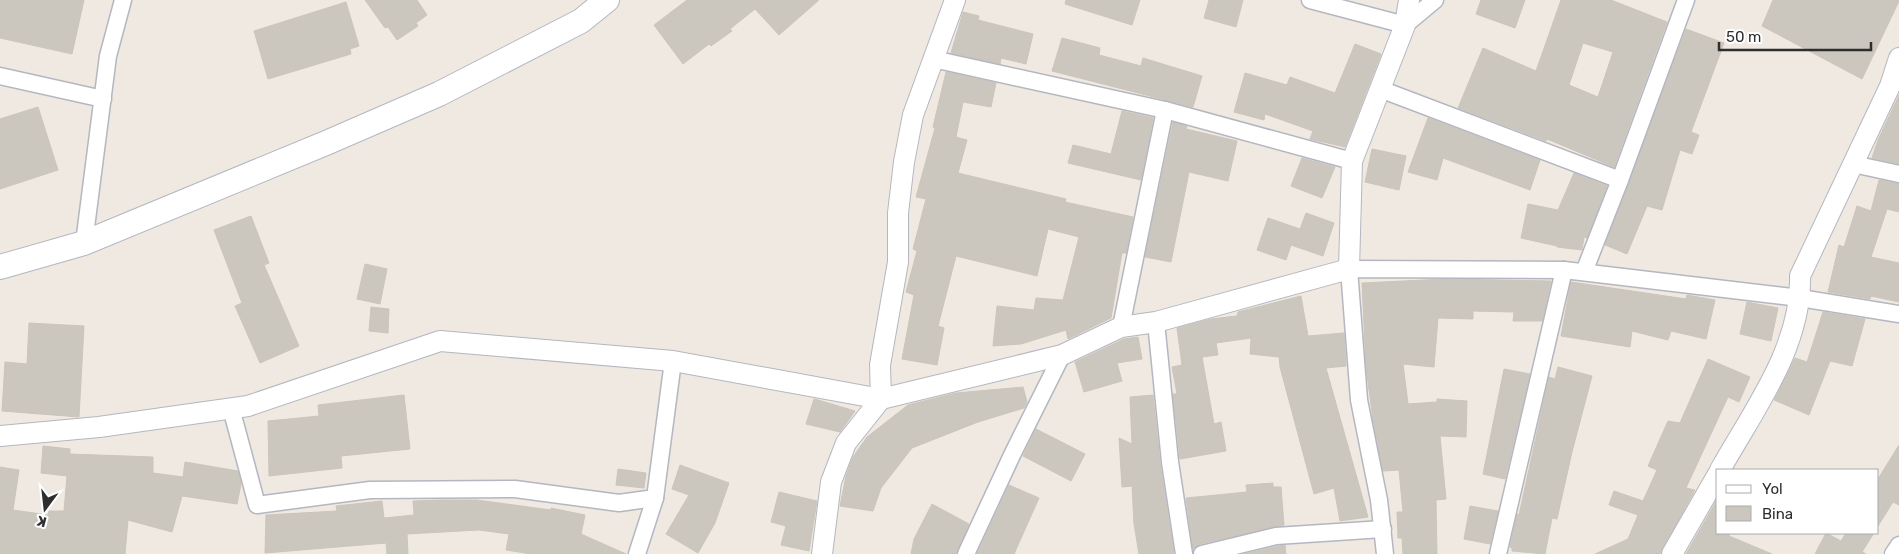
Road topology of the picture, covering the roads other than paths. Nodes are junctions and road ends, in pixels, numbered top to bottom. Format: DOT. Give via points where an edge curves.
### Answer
graph roads {
  1 [pos="123,0"];
  2 [pos="607,0"];
  3 [pos="954,0"];
  4 [pos="1310,0"];
  5 [pos="1409,0"];
  6 [pos="1435,0"];
  7 [pos="1686,0"];
  8 [pos="1405,25"];
  9 [pos="1899,58"];
  10 [pos="933,59"];
  11 [pos="0,76"];
  12 [pos="1894,88"];
  13 [pos="1380,89"];
  14 [pos="103,99"];
  15 [pos="1165,110"];
  16 [pos="1352,161"];
  17 [pos="1853,164"];
  18 [pos="1899,174"];
  19 [pos="1620,180"];
  20 [pos="84,243"];
  21 [pos="0,268"];
  22 [pos="1349,269"];
  23 [pos="1564,270"];
  24 [pos="1584,272"];
  25 [pos="1800,298"];
  26 [pos="1899,314"];
  27 [pos="1156,322"];
  28 [pos="1121,327"];
  29 [pos="1062,355"];
  30 [pos="673,361"];
  31 [pos="881,399"];
  32 [pos="232,408"];
  33 [pos="0,436"];
  34 [pos="1721,469"];
  35 [pos="1716,477"];
  36 [pos="655,498"];
  37 [pos="1383,529"];
  38 [pos="1899,545"];
  39 [pos="638,554"];
  40 [pos="822,554"];
  41 [pos="966,554"];
  42 [pos="1184,554"];
  43 [pos="1202,554"];
  44 [pos="1385,554"];
  45 [pos="1498,554"];
  46 [pos="1672,554"];
  47 [pos="1893,554"];
  1 -- 14 [label="street" via="108,56"];
  2 -- 20 [label="main road" via="581,21 439,94"];
  3 -- 10 [label="street"];
  4 -- 8 [label="street"];
  5 -- 8 [label="street"];
  6 -- 8 [label="street"];
  7 -- 19 [label="street"];
  8 -- 13 [label="street"];
  9 -- 12 [label="street"];
  10 -- 15 [label="street"];
  10 -- 31 [label="street" via="913,115 904,162 898,213 898,262 880,365"];
  11 -- 14 [label="street"];
  12 -- 17 [label="street"];
  13 -- 16 [label="street"];
  13 -- 19 [label="street"];
  14 -- 20 [label="street"];
  15 -- 16 [label="street"];
  15 -- 28 [label="street"];
  16 -- 22 [label="street"];
  17 -- 18 [label="street"];
  17 -- 25 [label="street" via="1800,276"];
  19 -- 24 [label="street"];
  20 -- 21 [label="main road"];
  22 -- 23 [label="street"];
  22 -- 27 [label="street"];
  22 -- 37 [label="street" via="1359,400"];
  23 -- 24 [label="street"];
  23 -- 45 [label="street"];
  24 -- 25 [label="street"];
  25 -- 26 [label="street"];
  25 -- 34 [label="street" via="1787,349"];
  27 -- 28 [label="street"];
  27 -- 42 [label="street" via="1170,462"];
  28 -- 29 [label="street"];
  29 -- 31 [label="street"];
  29 -- 41 [label="street"];
  30 -- 31 [label="street"];
  30 -- 32 [label="street" via="440,341 248,406"];
  30 -- 36 [label="street"];
  31 -- 40 [label="street" via="846,444 831,482"];
  32 -- 33 [label="street" via="99,427"];
  32 -- 36 [label="street" via="257,505 370,490 515,489 619,503"];
  35 -- 46 [label="street"];
  36 -- 39 [label="street"];
  37 -- 43 [label="street" via="1276,536"];
  37 -- 44 [label="street"];
  38 -- 47 [label="street"];
}
